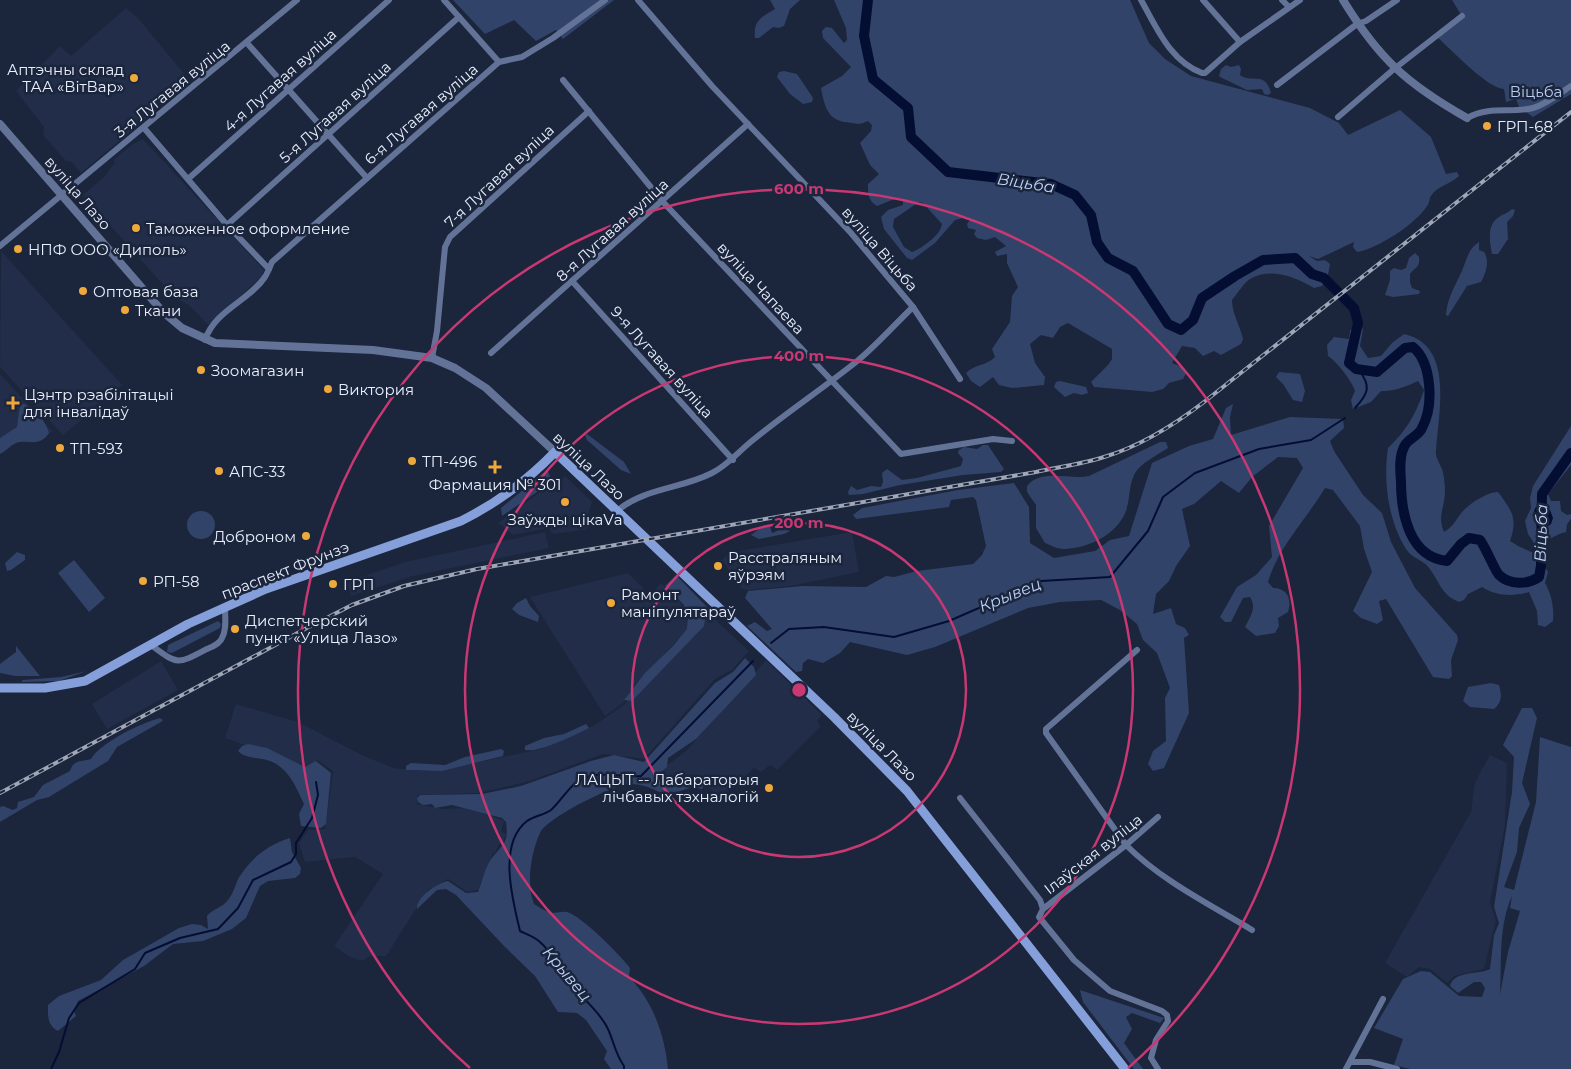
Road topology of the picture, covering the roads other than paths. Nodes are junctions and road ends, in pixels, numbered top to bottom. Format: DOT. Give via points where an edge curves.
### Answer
graph roads {
  1 [pos="297,0"];
  2 [pos="389,0"];
  3 [pos="444,0"];
  4 [pos="606,0"];
  5 [pos="638,0"];
  6 [pos="1141,0"];
  7 [pos="1204,0"];
  8 [pos="1282,0"];
  9 [pos="1300,0"];
  10 [pos="1343,0"];
  11 [pos="1397,0"];
  12 [pos="1289,8"];
  13 [pos="1462,16"];
  14 [pos="459,17"];
  15 [pos="1357,24"];
  16 [pos="1240,42"];
  17 [pos="247,44"];
  18 [pos="499,62"];
  19 [pos="1394,69"];
  20 [pos="563,80"];
  21 [pos="1277,85"];
  22 [pos="1571,86"];
  23 [pos="288,91"];
  24 [pos="589,111"];
  25 [pos="1338,116"];
  26 [pos="1467,118"];
  27 [pos="0,124"];
  28 [pos="748,124"];
  29 [pos="144,128"];
  30 [pos="328,135"];
  31 [pos="367,178"];
  32 [pos="188,179"];
  33 [pos="62,195"];
  34 [pos="662,202"];
  35 [pos="227,225"];
  36 [pos="0,246"];
  37 [pos="269,268"];
  38 [pos="572,281"];
  39 [pos="913,307"];
  40 [pos="205,340"];
  41 [pos="491,353"];
  42 [pos="432,358"];
  43 [pos="960,379"];
  44 [pos="832,382"];
  45 [pos="1012,441"];
  46 [pos="555,452"];
  47 [pos="733,460"];
  48 [pos="617,511"];
  49 [pos="225,607"];
  50 [pos="151,645"];
  51 [pos="1137,650"];
  52 [pos="0,686"];
  53 [pos="960,798"];
  54 [pos="1158,817"];
  55 [pos="1126,845"];
  56 [pos="1043,909"];
  57 [pos="1252,930"];
  58 [pos="1384,998"];
  59 [pos="1351,1062"];
  60 [pos="1126,1069"];
  61 [pos="1158,1069"];
  62 [pos="1346,1069"];
  63 [pos="1397,1069"];
  1 -- 17 [label="street, 3-я Лугавая вуліца"];
  2 -- 23 [label="street, 4-я Лугавая вуліца"];
  3 -- 14 [label="street"];
  4 -- 18 [label="street, 6-я Лугавая вуліца" via="522,57"];
  5 -- 28 [label="street, вуліца Віцьба"];
  6 -- 16 [label="street" via="1158,32 1180,61 1198,72 1205,73"];
  7 -- 16 [label="street"];
  8 -- 12 [label="street"];
  9 -- 12 [label="street"];
  10 -- 15 [label="street"];
  11 -- 15 [label="street"];
  12 -- 16 [label="street"];
  13 -- 19 [label="street"];
  14 -- 18 [label="street"];
  14 -- 30 [label="street, 5-я Лугавая вуліца"];
  15 -- 19 [label="street"];
  15 -- 21 [label="street"];
  17 -- 23 [label="street"];
  17 -- 29 [label="street, 3-я Лугавая вуліца"];
  18 -- 31 [label="street, 6-я Лугавая вуліца"];
  19 -- 25 [label="street"];
  19 -- 26 [label="street" via="1428,97"];
  20 -- 24 [label="street, вуліца Чапаева"];
  22 -- 26 [label="street" via="1531,109 1484,111"];
  23 -- 30 [label="street"];
  23 -- 32 [label="street, 4-я Лугавая вуліца"];
  24 -- 34 [label="street, вуліца Чапаева"];
  24 -- 42 [label="street, 7-я Лугавая вуліца" via="450,237 445,247"];
  27 -- 33 [label="street, вуліца Лазо"];
  28 -- 34 [label="street, 8-я Лугавая вуліца"];
  28 -- 39 [label="street, вуліца Віцьба" via="845,226"];
  29 -- 32 [label="street"];
  29 -- 33 [label="street, 3-я Лугавая вуліца"];
  30 -- 31 [label="street"];
  30 -- 35 [label="street, 5-я Лугавая вуліца"];
  31 -- 37 [label="street, 6-я Лугавая вуліца"];
  32 -- 35 [label="street"];
  33 -- 36 [label="street, 3-я Лугавая вуліца"];
  33 -- 40 [label="street, вуліца Лазо" via="163,312 182,328"];
  34 -- 38 [label="street, 8-я Лугавая вуліца"];
  34 -- 44 [label="street, вуліца Чапаева"];
  35 -- 37 [label="street"];
  37 -- 40 [label="street, 6-я Лугавая вуліца" via="264,278 216,321"];
  38 -- 41 [label="street, 8-я Лугавая вуліца"];
  38 -- 47 [label="street, 9-я Лугавая вуліца"];
  39 -- 43 [label="street, вуліца Віцьба"];
  39 -- 44 [label="street"];
  40 -- 42 [label="street, вуліца Лазо" via="229,345 381,350"];
  42 -- 46 [label="street, вуліца Лазо" via="486,388"];
  44 -- 45 [label="street, вуліца Чапаева" via="901,454 992,439"];
  44 -- 47 [label="street" via="751,441"];
  46 -- 48 [label="main road, вуліца Лазо"];
  46 -- 49 [label="main road, праспект Фрунзэ" via="511,492 461,521 314,571"];
  47 -- 48 [label="street" via="684,484 658,489"];
  48 -- 60 [label="main road, вуліца Лазо" via="830,713 907,791"];
  49 -- 50 [label="main road, праспект Фрунзэ"];
  49 -- 50 [label="street" via="222,640 183,662 170,659"];
  50 -- 52 [label="main road, праспект Фрунзэ" via="85,681 45,688"];
  51 -- 55 [label="street" via="1046,729"];
  53 -- 56 [label="street" via="1040,900"];
  54 -- 55 [label="street, Ілаўская вуліца"];
  55 -- 56 [label="street, Ілаўская вуліца"];
  55 -- 57 [label="street" via="1156,872"];
  56 -- 61 [label="street" via="1039,917 1074,960 1110,991 1168,1015 1151,1058"];
  58 -- 59 [label="street"];
  59 -- 62 [label="street"];
  59 -- 63 [label="street" via="1370,1062"];
}
